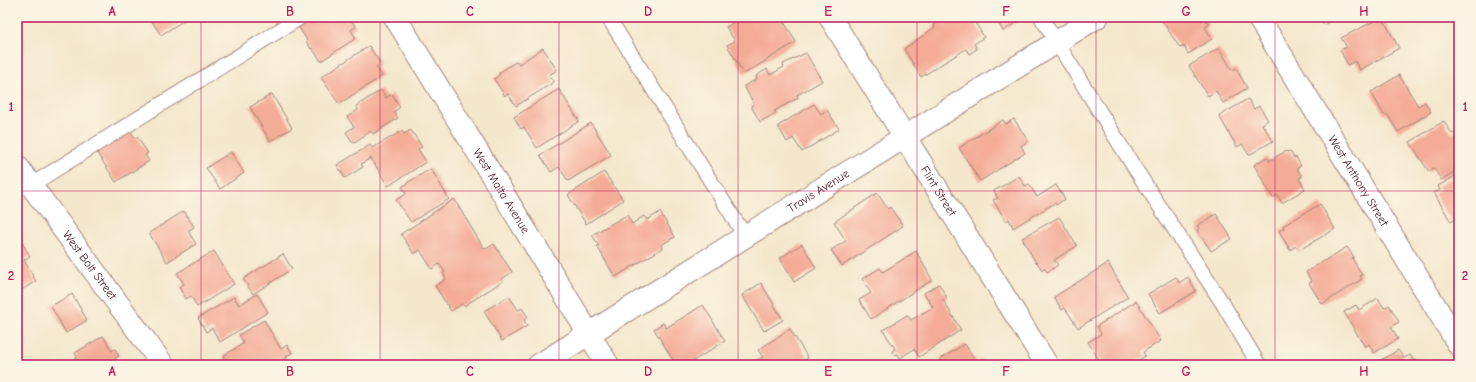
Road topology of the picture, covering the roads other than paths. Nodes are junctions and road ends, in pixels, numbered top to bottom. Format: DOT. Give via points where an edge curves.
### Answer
graph roads {
  1 [pos="301,17"];
  2 [pos="395,17"];
  3 [pos="608,17"];
  4 [pos="830,17"];
  5 [pos="1041,17"];
  6 [pos="1097,17"];
  7 [pos="1258,17"];
  8 [pos="1057,42"];
  9 [pos="905,137"];
  10 [pos="17,166"];
  11 [pos="31,184"];
  12 [pos="745,236"];
  13 [pos="589,334"];
  14 [pos="1459,345"];
  15 [pos="163,365"];
  16 [pos="539,365"];
  17 [pos="608,365"];
  18 [pos="1047,365"];
  19 [pos="1259,365"];
  1 -- 11 [label="lane"];
  2 -- 13 [label="street, West Malta Avenue"];
  3 -- 12 [label="lane"];
  4 -- 9 [label="street, Flint Street"];
  5 -- 8 [label="lane"];
  6 -- 8 [label="street, Travis Avenue"];
  7 -- 14 [label="street, West Anthony Street"];
  8 -- 9 [label="street, Travis Avenue"];
  8 -- 19 [label="lane"];
  9 -- 12 [label="street, Travis Avenue"];
  9 -- 18 [label="street, Flint Street"];
  10 -- 11 [label="street, West Bolt Street"];
  11 -- 15 [label="street, West Bolt Street"];
  12 -- 13 [label="street, Travis Avenue"];
  13 -- 16 [label="street, Travis Avenue"];
  13 -- 17 [label="street, West Malta Avenue"];
}
